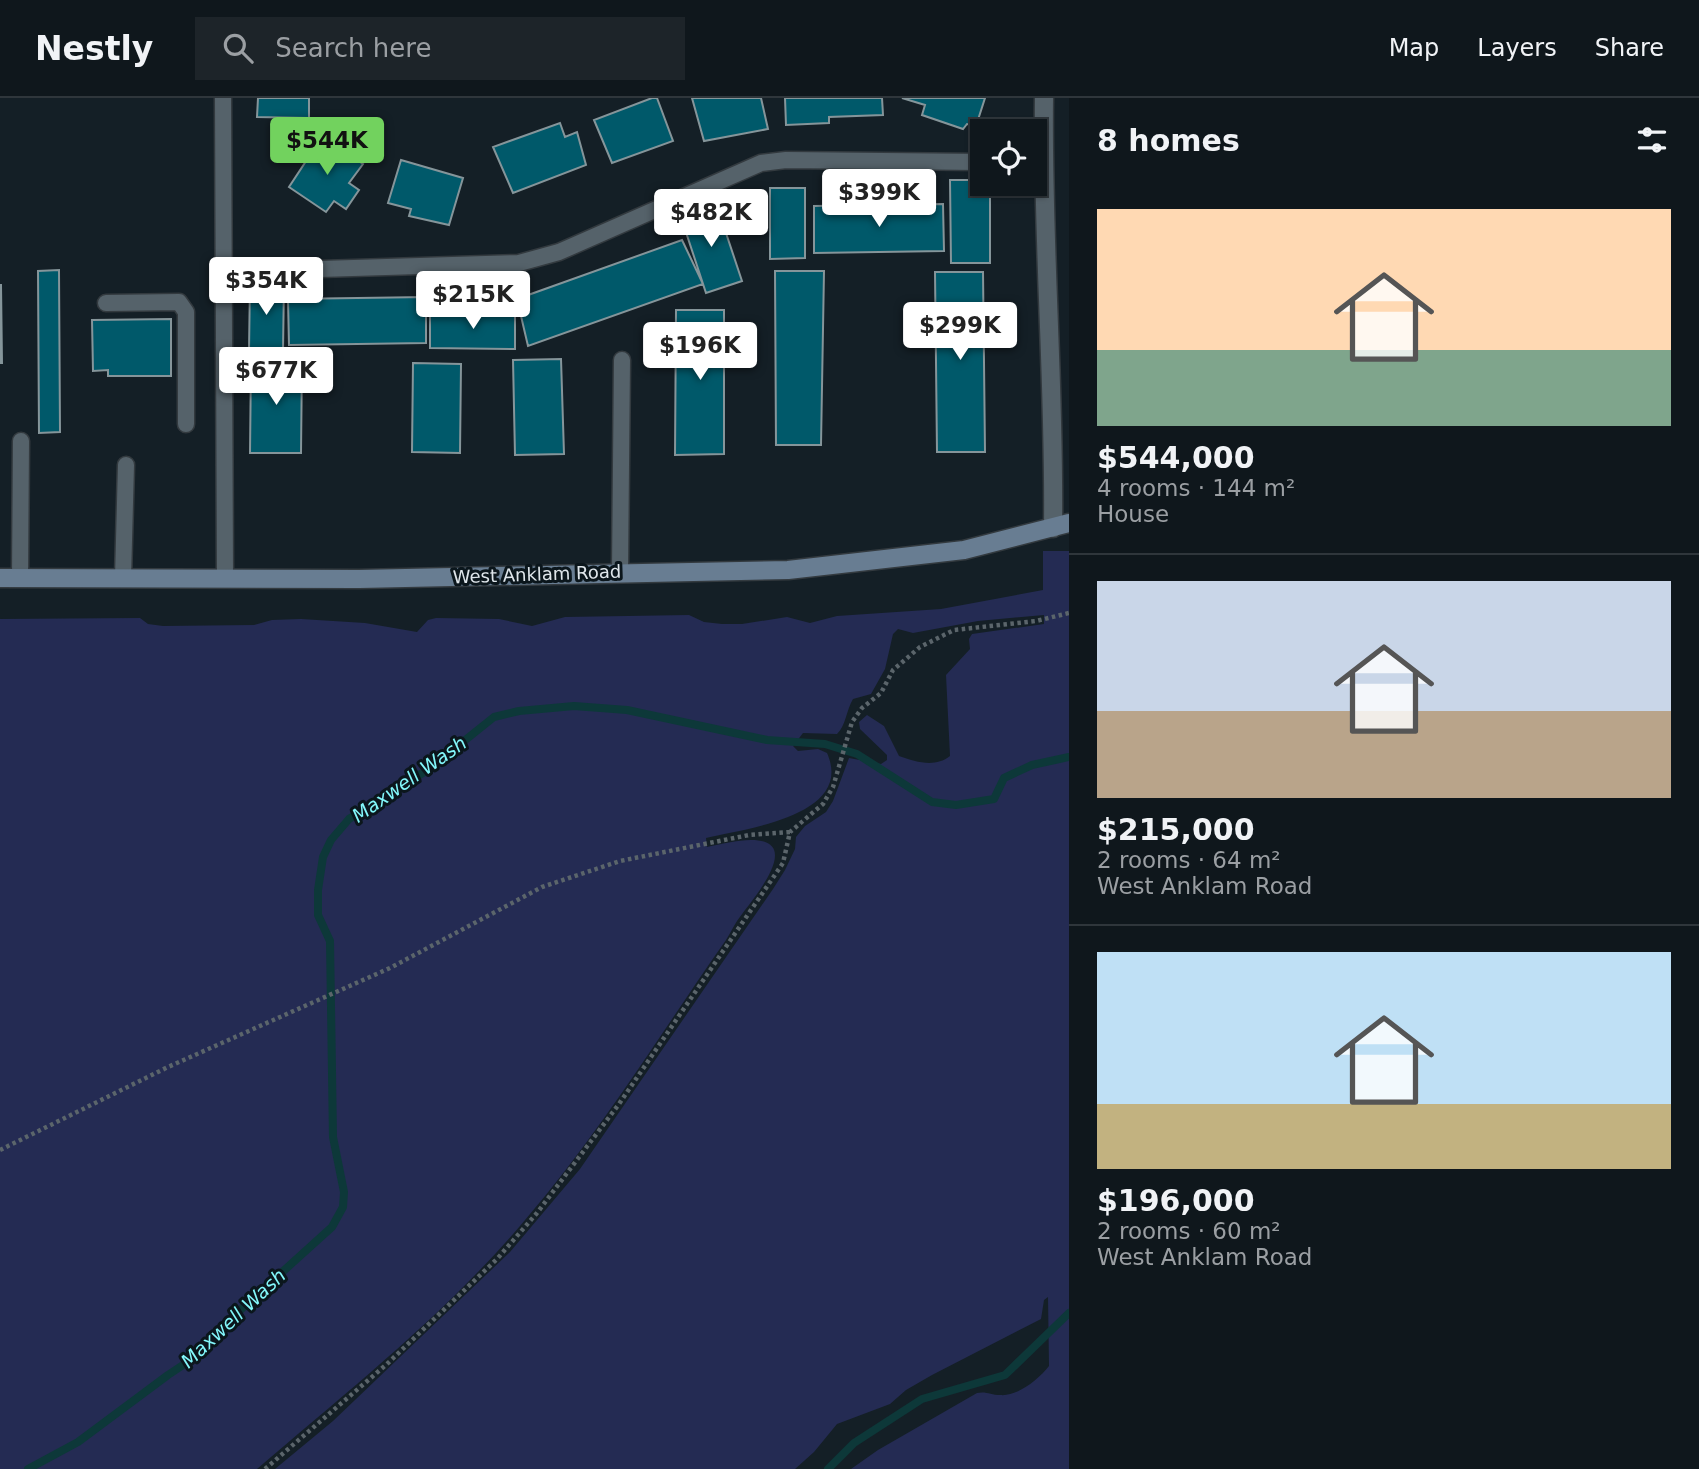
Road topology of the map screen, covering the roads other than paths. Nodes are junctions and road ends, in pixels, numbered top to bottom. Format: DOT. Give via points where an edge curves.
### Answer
graph roads {
  1 [pos="223,98"];
  2 [pos="1044,98"];
  3 [pos="1042,119"];
  4 [pos="970,162"];
  5 [pos="1041,196"];
  6 [pos="224,272"];
  7 [pos="106,303"];
  8 [pos="622,359"];
  9 [pos="186,424"];
  10 [pos="21,441"];
  11 [pos="126,465"];
  12 [pos="1061,526"];
  13 [pos="620,572"];
  14 [pos="0,578"];
  15 [pos="20,578"];
  16 [pos="123,578"];
  17 [pos="225,578"];
  1 -- 6 [label="lane"];
  2 -- 3 [label="street"];
  4 -- 6 [label="lane" via="761,163 559,252 519,262"];
  5 -- 12 [label="street"];
  6 -- 17 [label="lane"];
  7 -- 9 [label="lane" via="178,302 186,312"];
  8 -- 13 [label="lane"];
  10 -- 15 [label="lane"];
  11 -- 16 [label="lane"];
  12 -- 13 [label="main road, West Anklam Road" via="964,550 853,564 788,570"];
  13 -- 17 [label="main road, West Anklam Road"];
  14 -- 15 [label="main road, West Anklam Road"];
  15 -- 16 [label="main road, West Anklam Road"];
  16 -- 17 [label="main road, West Anklam Road"];
}
